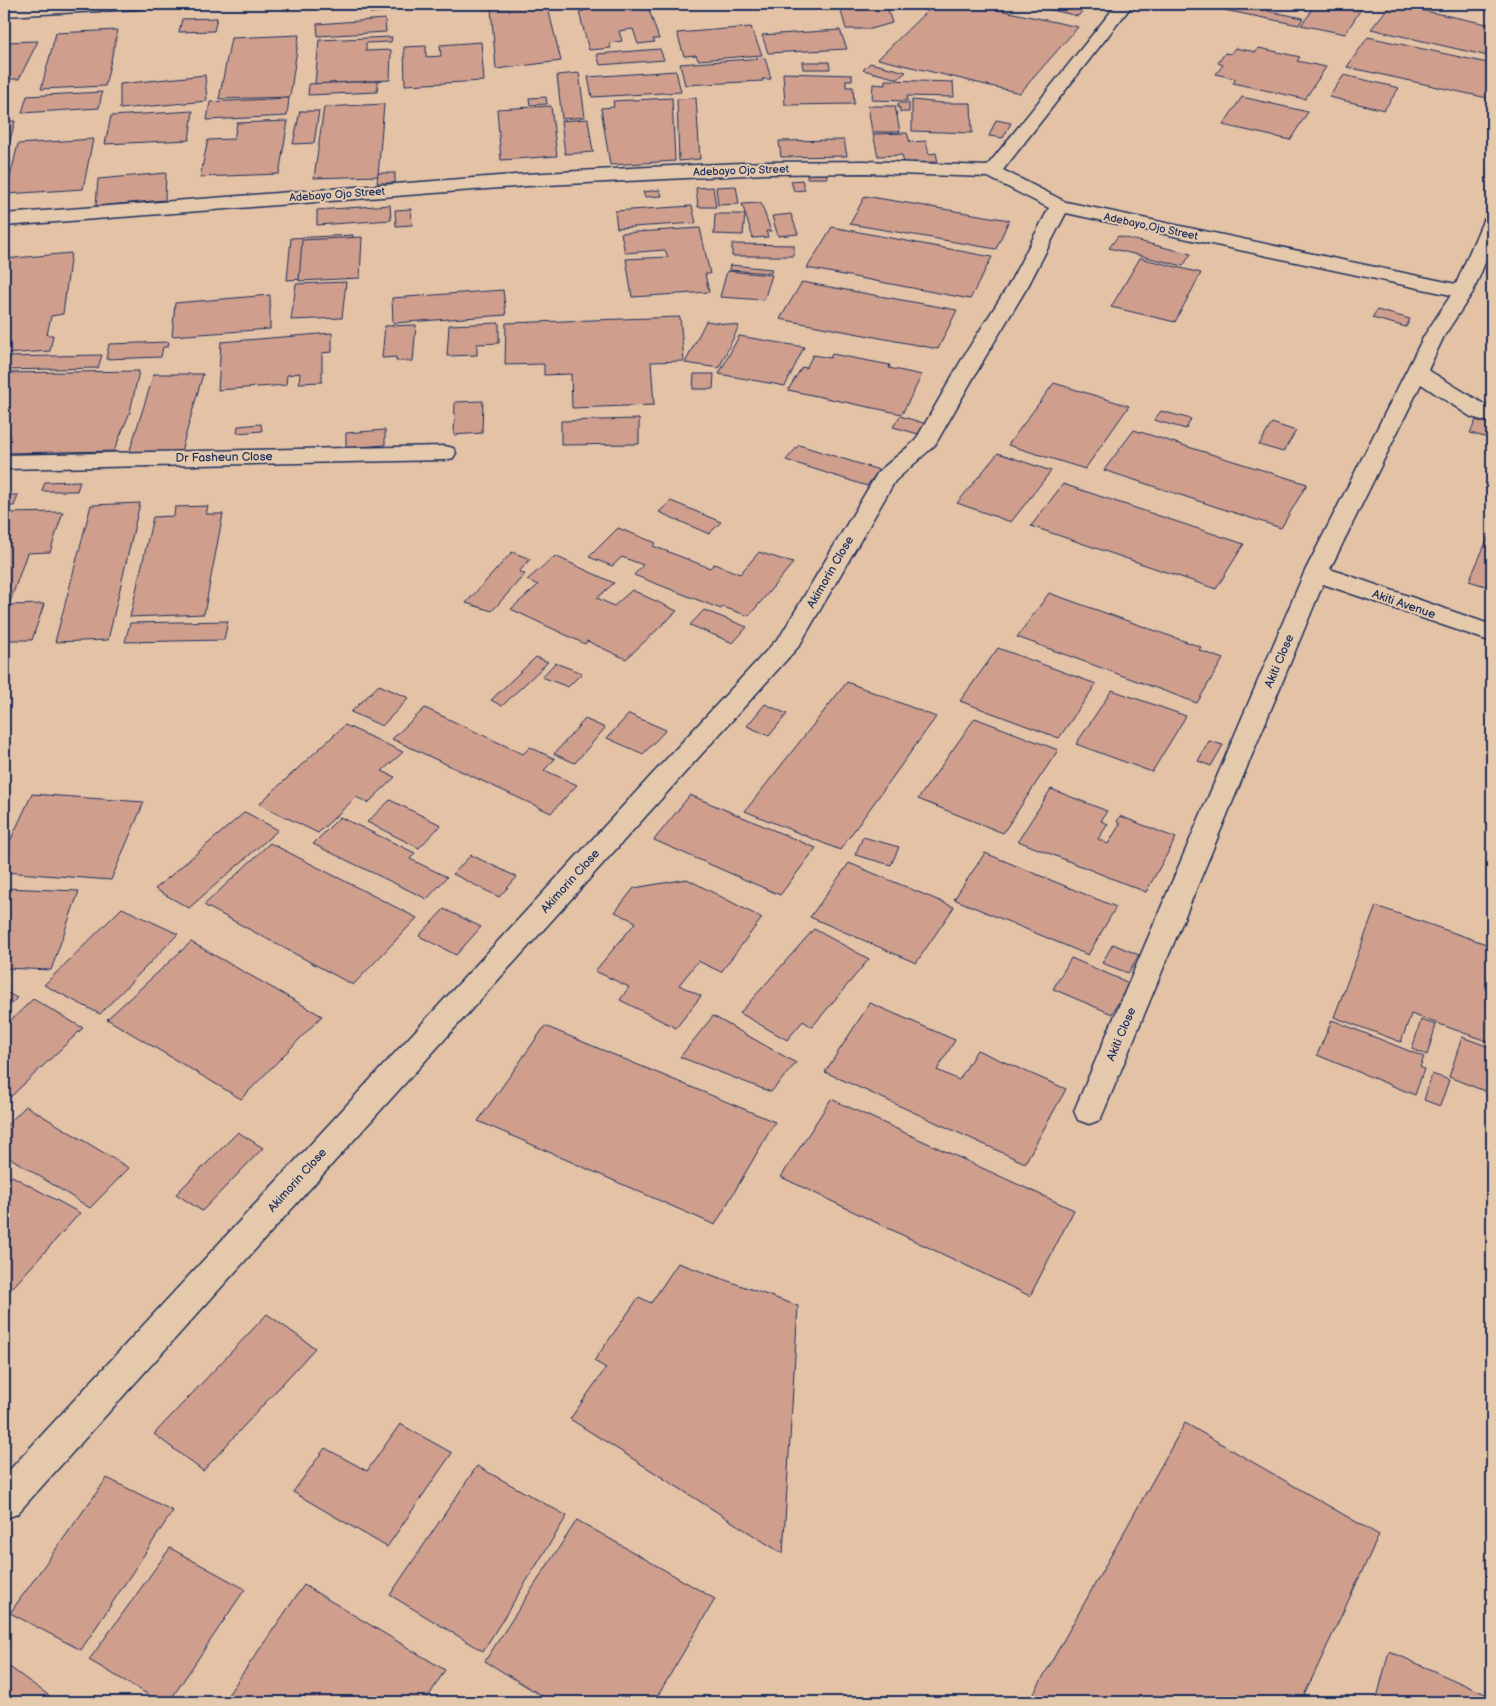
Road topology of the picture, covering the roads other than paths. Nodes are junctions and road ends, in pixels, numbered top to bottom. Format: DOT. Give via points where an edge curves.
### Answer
graph roads {
  1 [pos="138,4"];
  2 [pos="1125,4"];
  3 [pos="4,11"];
  4 [pos="992,172"];
  5 [pos="1060,206"];
  6 [pos="4,220"];
  7 [pos="1492,223"];
  8 [pos="1462,292"];
  9 [pos="1416,372"];
  10 [pos="1492,416"];
  11 [pos="445,453"];
  12 [pos="4,462"];
  13 [pos="1316,573"];
  14 [pos="1492,634"];
  15 [pos="1089,1111"];
  16 [pos="4,1502"];
  1 -- 3 [label="street"];
  2 -- 4 [label="street"];
  4 -- 5 [label="street, Adebayo Ojo Street"];
  4 -- 6 [label="street, Adebayo Ojo Street" via="855,167 650,173"];
  5 -- 8 [label="street, Adebayo Ojo Street"];
  5 -- 16 [label="street, Akimorin Close" via="1018,286 924,445 886,477 790,640"];
  7 -- 8 [label="street, Akiti Close"];
  8 -- 9 [label="street, Akiti Close"];
  9 -- 10 [label="street" via="1479,412"];
  9 -- 13 [label="street, Akiti Close"];
  11 -- 12 [label="street, Dr Fasheun Close"];
  13 -- 14 [label="street, Akiti Avenue"];
  13 -- 15 [label="street, Akiti Close"];
}
